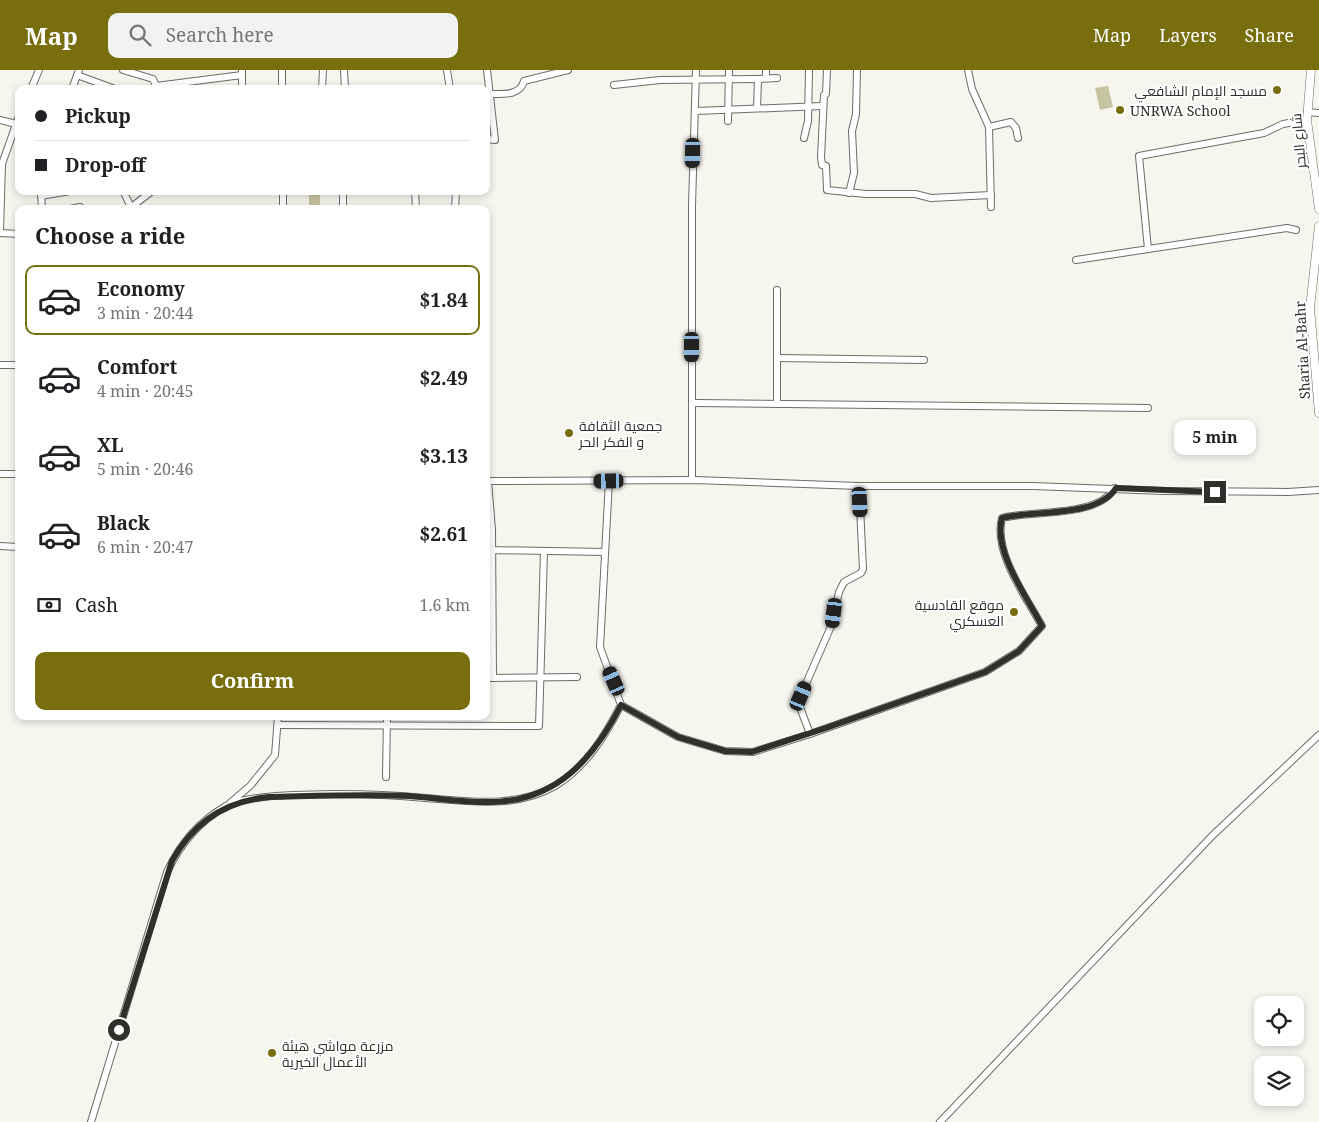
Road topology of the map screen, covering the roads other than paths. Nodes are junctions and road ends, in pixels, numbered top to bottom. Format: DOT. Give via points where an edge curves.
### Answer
graph roads {
  1 [pos="39,70"];
  2 [pos="123,70"];
  3 [pos="282,70"];
  4 [pos="323,70"];
  5 [pos="344,70"];
  6 [pos="349,70"];
  7 [pos="447,70"];
  8 [pos="487,70"];
  9 [pos="568,70"];
  10 [pos="696,70"];
  11 [pos="729,70"];
  12 [pos="766,70"];
  13 [pos="809,70"];
  14 [pos="827,70"];
  15 [pos="857,70"];
  16 [pos="968,70"];
  17 [pos="1311,70"];
  18 [pos="78,72"];
  19 [pos="242,72"];
  20 [pos="729,78"];
  21 [pos="766,78"];
  22 [pos="777,78"];
  23 [pos="696,79"];
  24 [pos="758,79"];
  25 [pos="33,85"];
  26 [pos="73,85"];
  27 [pos="107,85"];
  28 [pos="154,85"];
  29 [pos="166,85"];
  30 [pos="242,85"];
  31 [pos="282,85"];
  32 [pos="322,85"];
  33 [pos="345,85"];
  34 [pos="449,85"];
  35 [pos="490,85"];
  36 [pos="614,85"];
  37 [pos="490,88"];
  38 [pos="491,94"];
  39 [pos="490,102"];
  40 [pos="807,105"];
  41 [pos="822,106"];
  42 [pos="757,108"];
  43 [pos="728,110"];
  44 [pos="696,111"];
  45 [pos="1319,113"];
  46 [pos="490,115"];
  47 [pos="1307,116"];
  48 [pos="0,120"];
  49 [pos="728,121"];
  50 [pos="15,124"];
  51 [pos="15,127"];
  52 [pos="990,127"];
  53 [pos="804,138"];
  54 [pos="1018,138"];
  55 [pos="490,139"];
  56 [pos="849,193"];
  57 [pos="146,195"];
  58 [pos="990,195"];
  59 [pos="134,205"];
  60 [pos="991,207"];
  61 [pos="1319,208"];
  62 [pos="1319,226"];
  63 [pos="1296,230"];
  64 [pos="0,233"];
  65 [pos="15,234"];
  66 [pos="1148,249"];
  67 [pos="1076,260"];
  68 [pos="777,290"];
  69 [pos="777,358"];
  70 [pos="924,360"];
  71 [pos="0,365"];
  72 [pos="15,365"];
  73 [pos="695,403"];
  74 [pos="777,404"];
  75 [pos="1148,408"];
  76 [pos="1319,413"];
  77 [pos="0,474"];
  78 [pos="15,474"];
  79 [pos="692,480"];
  80 [pos="490,481"];
  81 [pos="609,481"];
  82 [pos="859,486"];
  83 [pos="1116,488"];
  84 [pos="1319,490"];
  85 [pos="0,546"];
  86 [pos="15,547"];
  87 [pos="490,550"];
  88 [pos="544,551"];
  89 [pos="605,552"];
  90 [pos="577,677"];
  91 [pos="490,678"];
  92 [pos="540,678"];
  93 [pos="621,705"];
  94 [pos="278,720"];
  95 [pos="387,720"];
  96 [pos="278,725"];
  97 [pos="387,726"];
  98 [pos="810,734"];
  99 [pos="1319,735"];
  100 [pos="386,777"];
  101 [pos="227,806"];
  102 [pos="91,1122"];
  103 [pos="940,1122"];
  1 -- 25 [label="street"];
  2 -- 28 [label="street" via="152,79"];
  3 -- 31 [label="street"];
  4 -- 32 [label="street"];
  5 -- 6 [label="street"];
  5 -- 33 [label="street"];
  7 -- 34 [label="street"];
  8 -- 35 [label="street"];
  9 -- 38 [label="street" via="524,81 520,89 511,94"];
  10 -- 23 [label="street"];
  11 -- 20 [label="street"];
  12 -- 21 [label="street"];
  13 -- 40 [label="street"];
  14 -- 41 [label="street"];
  15 -- 56 [label="street" via="856,114 852,131 854,173"];
  16 -- 52 [label="street" via="976,100"];
  17 -- 47 [label="main road, شارع البحر"];
  18 -- 26 [label="street"];
  18 -- 27 [label="street"];
  19 -- 29 [label="street"];
  19 -- 30 [label="street"];
  20 -- 23 [label="street"];
  20 -- 24 [label="street"];
  20 -- 43 [label="street"];
  21 -- 22 [label="street"];
  21 -- 24 [label="street"];
  23 -- 36 [label="street"];
  23 -- 44 [label="street"];
  24 -- 42 [label="street"];
  37 -- 38 [label="street"];
  38 -- 39 [label="street"];
  40 -- 41 [label="street"];
  40 -- 42 [label="street"];
  40 -- 53 [label="street"];
  41 -- 56 [label="street" via="822,164 826,166 827,190"];
  42 -- 43 [label="street"];
  43 -- 44 [label="street"];
  43 -- 49 [label="street"];
  44 -- 79 [label="street" via="692,206"];
  45 -- 47 [label="street"];
  46 -- 55 [label="street" via="495,140"];
  47 -- 61 [label="main road, شارع البحر"];
  47 -- 66 [label="street" via="1264,133 1139,156"];
  48 -- 50 [label="street"];
  51 -- 64 [label="street" via="2,164"];
  52 -- 54 [label="street" via="1011,122"];
  52 -- 58 [label="street"];
  56 -- 58 [label="street" via="915,194 931,198"];
  57 -- 59 [label="street"];
  58 -- 60 [label="street"];
  62 -- 76 [label="main road, Sharia Al-Bahr" via="1310,308"];
  63 -- 66 [label="street" via="1287,228"];
  64 -- 65 [label="street"];
  66 -- 67 [label="street"];
  68 -- 69 [label="street"];
  69 -- 70 [label="street"];
  69 -- 74 [label="street"];
  71 -- 72 [label="street"];
  73 -- 74 [label="street"];
  74 -- 75 [label="street"];
  77 -- 78 [label="street"];
  79 -- 81 [label="street"];
  79 -- 82 [label="street"];
  80 -- 81 [label="street"];
  81 -- 89 [label="street"];
  82 -- 83 [label="street"];
  82 -- 98 [label="street" via="863,569 844,582 839,592 832,624 798,702"];
  83 -- 84 [label="street"];
  83 -- 98 [label="street" via="1111,496 1091,506 1002,518 1000,539 1004,554 1042,626 1019,651 985,672"];
  85 -- 86 [label="street"];
  87 -- 88 [label="street"];
  88 -- 89 [label="street"];
  88 -- 92 [label="street"];
  89 -- 93 [label="street" via="600,647"];
  90 -- 92 [label="street"];
  91 -- 92 [label="street"];
  92 -- 97 [label="street" via="539,726"];
  93 -- 98 [label="street" via="678,737 725,751 752,752"];
  93 -- 101 [label="street" via="598,746 582,764 556,785 528,796 492,802 383,796 269,797"];
  94 -- 96 [label="street"];
  95 -- 97 [label="street"];
  96 -- 97 [label="street"];
  96 -- 101 [label="street" via="274,755 250,786"];
  97 -- 100 [label="street"];
  99 -- 103 [label="street" via="1212,836"];
  101 -- 102 [label="street" via="208,818 186,839 167,872"];
}
